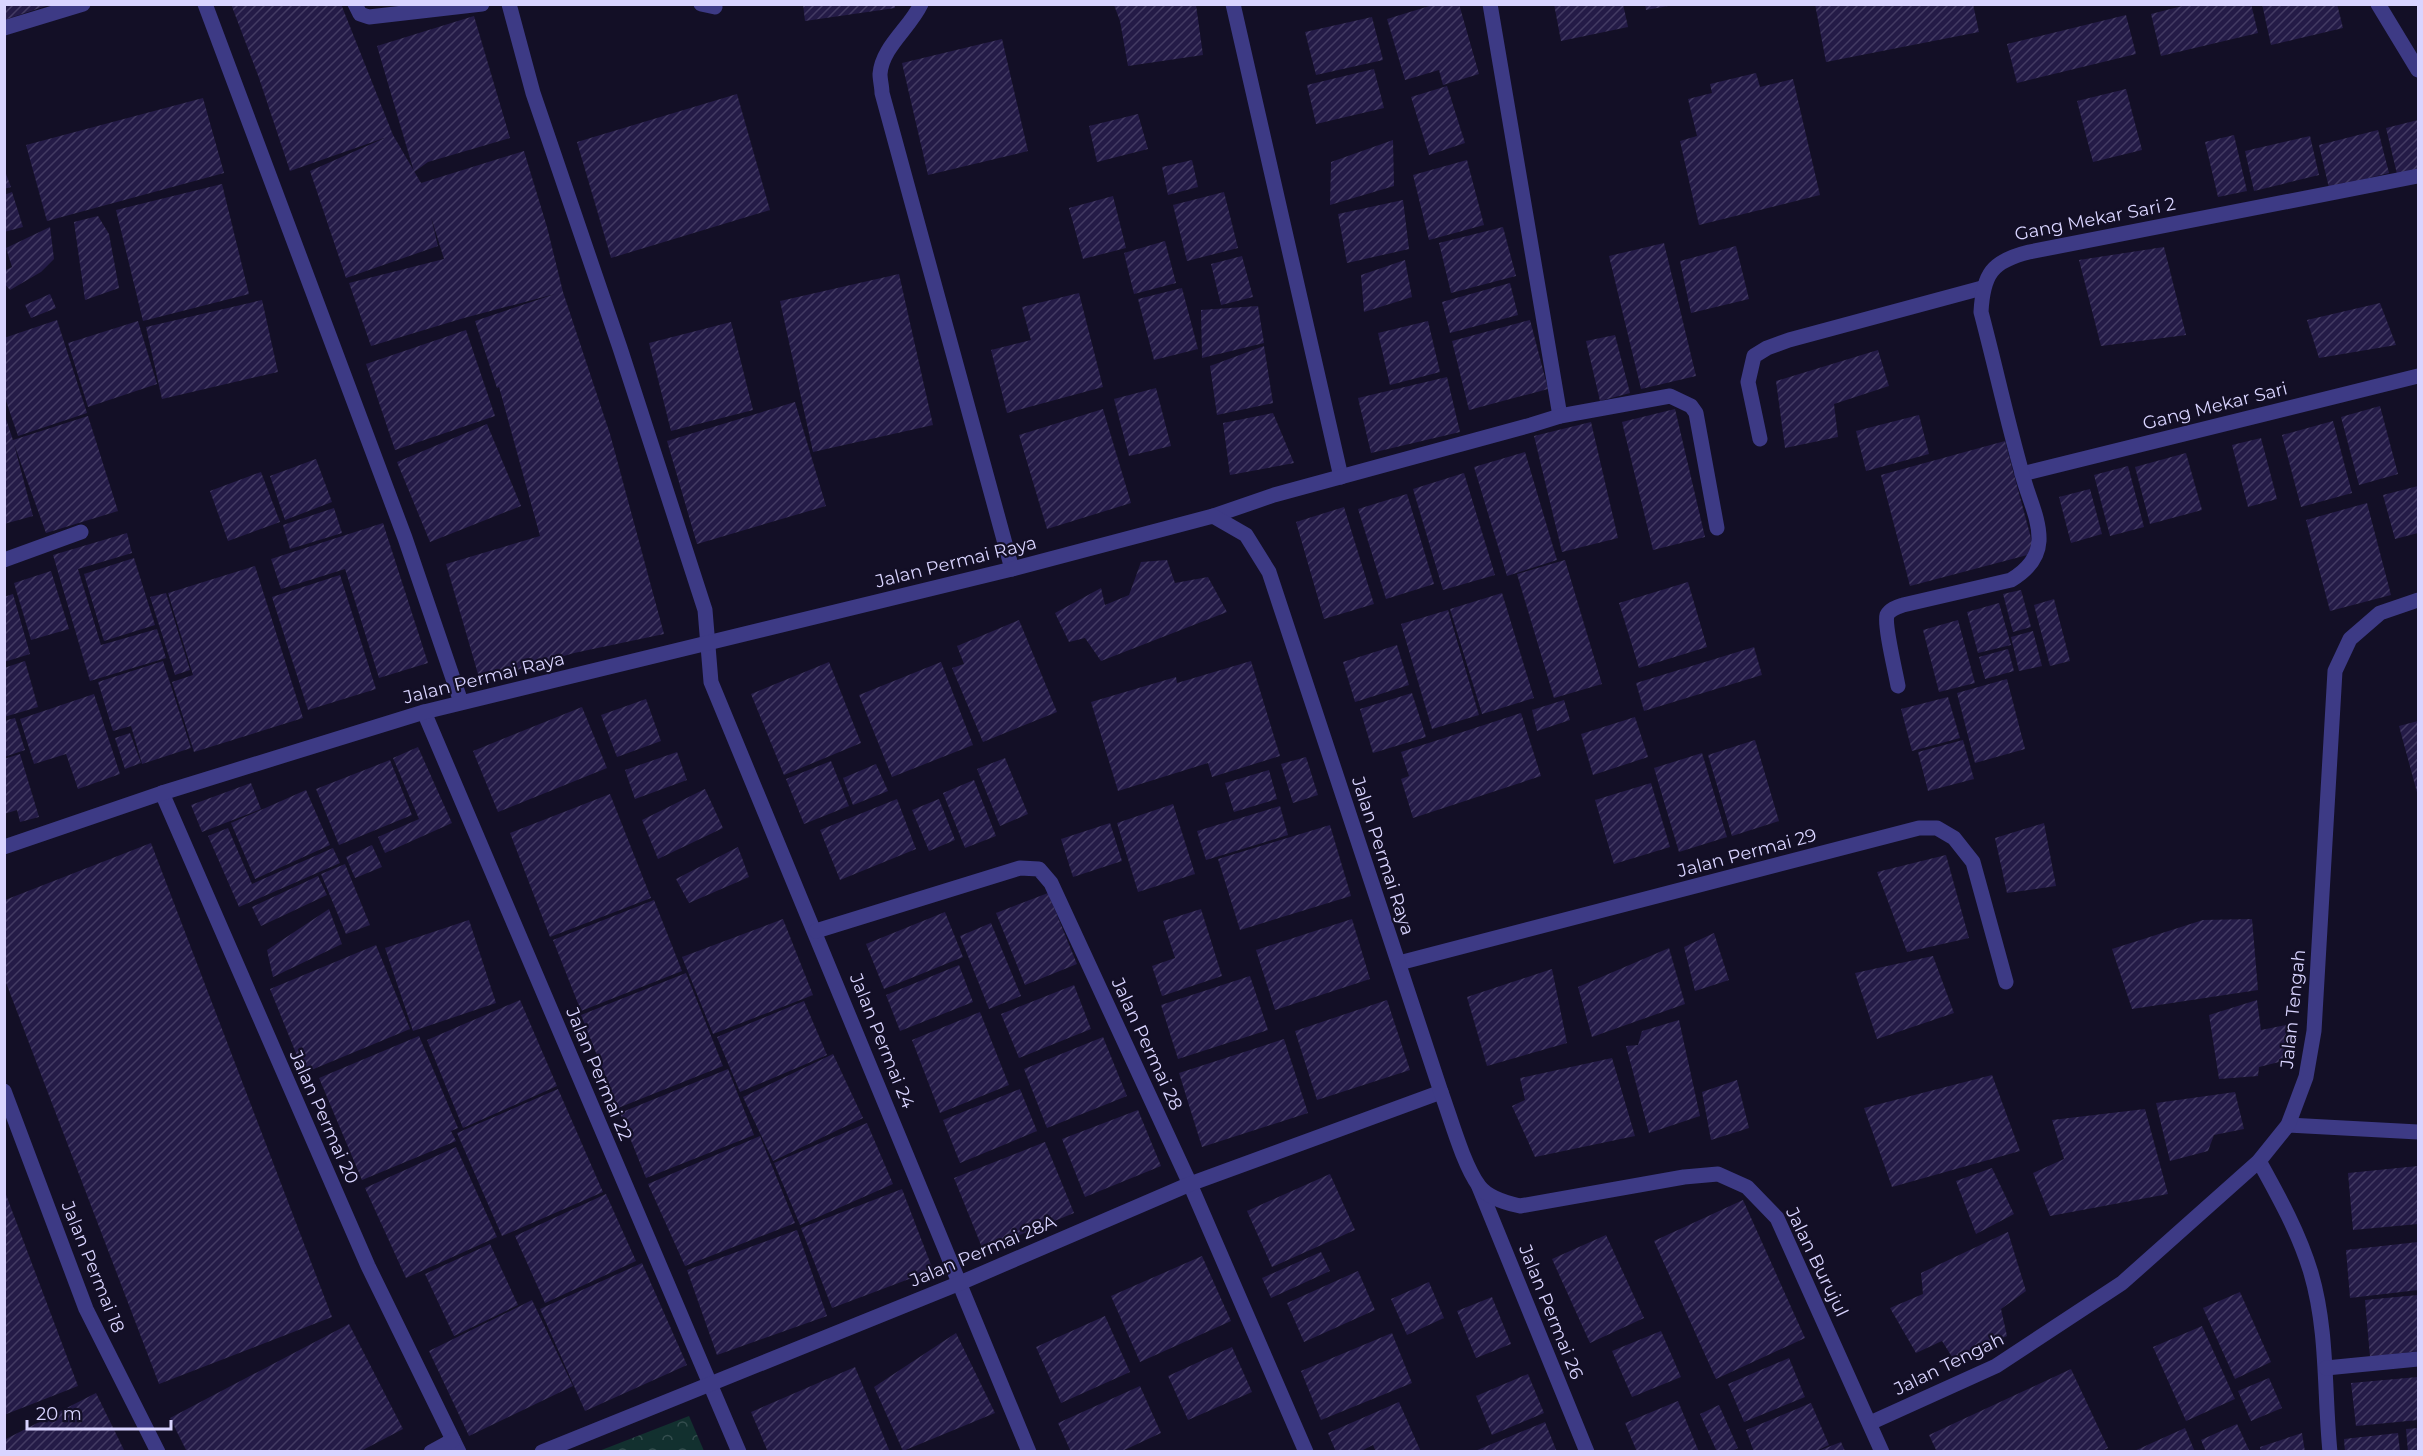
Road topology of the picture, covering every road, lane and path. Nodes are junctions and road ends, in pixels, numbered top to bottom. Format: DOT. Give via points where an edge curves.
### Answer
graph roads {
  1 [pos="83,4"];
  2 [pos="205,4"];
  3 [pos="355,4"];
  4 [pos="483,4"];
  5 [pos="509,4"];
  6 [pos="921,4"];
  7 [pos="1233,4"];
  8 [pos="1490,4"];
  9 [pos="2378,4"];
  10 [pos="4,28"];
  11 [pos="2418,70"];
  12 [pos="2418,176"];
  13 [pos="1982,288"];
  14 [pos="2418,376"];
  15 [pos="1560,416"];
  16 [pos="1760,439"];
  17 [pos="2022,474"];
  18 [pos="1341,477"];
  19 [pos="1213,516"];
  20 [pos="1717,528"];
  21 [pos="81,532"];
  22 [pos="4,560"];
  23 [pos="1012,569"];
  24 [pos="2418,600"];
  25 [pos="709,643"];
  26 [pos="1898,687"];
  27 [pos="461,702"];
  28 [pos="424,712"];
  29 [pos="162,793"];
  30 [pos="4,847"];
  31 [pos="816,931"];
  32 [pos="1399,963"];
  33 [pos="2006,982"];
  34 [pos="4,1091"];
  35 [pos="1441,1092"];
  36 [pos="2288,1125"];
  37 [pos="2418,1132"];
  38 [pos="2259,1161"];
  39 [pos="1190,1184"];
  40 [pos="1479,1187"];
  41 [pos="960,1283"];
  42 [pos="2418,1359"];
  43 [pos="2326,1368"];
  44 [pos="710,1385"];
  45 [pos="1870,1423"];
  46 [pos="456,1446"];
  47 [pos="158,1452"];
  48 [pos="431,1452"];
  49 [pos="542,1452"];
  50 [pos="739,1452"];
  51 [pos="1029,1452"];
  52 [pos="1306,1452"];
  53 [pos="1587,1452"];
  54 [pos="1882,1452"];
  55 [pos="2330,1452"];
  1 -- 10 [label="street"];
  2 -- 27 [label="street" via="405,538"];
  3 -- 4 [label="street" via="360,14 369,17"];
  5 -- 25 [label="street, Jalan Permai 24" via="533,93 621,348 705,610"];
  6 -- 23 [label="street" via="889,49 880,73 882,93"];
  7 -- 18 [label="street"];
  8 -- 15 [label="street"];
  9 -- 11 [label="street"];
  12 -- 13 [label="street, Gang Mekar Sari 2" via="2009,257 1992,270"];
  13 -- 16 [label="street" via="1767,348 1754,357 1748,381"];
  13 -- 17 [label="street" via="1981,312"];
  14 -- 17 [label="street, Gang Mekar Sari"];
  15 -- 18 [label="street"];
  15 -- 20 [label="street" via="1670,396 1691,406 1696,413"];
  17 -- 26 [label="street" via="2037,523 2035,559 2011,580 1891,610 1886,616"];
  18 -- 19 [label="street"];
  19 -- 23 [label="street, Jalan Permai Raya"];
  19 -- 32 [label="street, Jalan Permai Raya" via="1246,535 1269,572"];
  21 -- 22 [label="street"];
  23 -- 25 [label="street, Jalan Permai Raya"];
  24 -- 36 [label="street, Jalan Tengah" via="2380,613 2350,639 2335,671 2314,1031 2306,1077"];
  25 -- 27 [label="street, Jalan Permai Raya"];
  25 -- 31 [label="street, Jalan Permai 24" via="711,682"];
  27 -- 28 [label="street, Jalan Permai Raya"];
  28 -- 29 [label="street, Jalan Permai Raya"];
  28 -- 44 [label="street, Jalan Permai 22"];
  29 -- 30 [label="street, Jalan Permai Raya"];
  29 -- 46 [label="street, Jalan Permai 20" via="368,1266"];
  31 -- 39 [label="street, Jalan Permai 28" via="1020,868 1039,869 1052,883"];
  31 -- 41 [label="street, Jalan Permai 24"];
  32 -- 33 [label="street, Jalan Permai 29" via="1919,828 1937,828 1954,838 1973,862"];
  32 -- 35 [label="street, Jalan Permai Raya"];
  34 -- 47 [label="street, Jalan Permai 18" via="86,1309"];
  35 -- 39 [label="street, Jalan Permai 28A"];
  35 -- 40 [label="street, Jalan Permai Raya"];
  36 -- 37 [label="street"];
  36 -- 38 [label="street, Jalan Tengah"];
  38 -- 43 [label="street" via="2293,1224 2312,1274"];
  38 -- 45 [label="street, Jalan Tengah" via="2122,1283 1996,1366"];
  39 -- 41 [label="street, Jalan Permai 28A"];
  39 -- 52 [label="street, Jalan Permai 28"];
  40 -- 45 [label="street, Jalan Burujul" via="1502,1202 1520,1206 1718,1174 1747,1187 1777,1218"];
  40 -- 53 [label="street, Jalan Permai 26"];
  41 -- 44 [label="street, Jalan Permai 28A"];
  41 -- 51 [label="street, Jalan Permai 24"];
  42 -- 43 [label="street"];
  43 -- 55 [label="street"];
  44 -- 49 [label="street, Jalan Permai 28A"];
  44 -- 50 [label="street, Jalan Permai 22"];
  45 -- 54 [label="street, Jalan Burujul"];
  46 -- 48 [label="street"];
}
